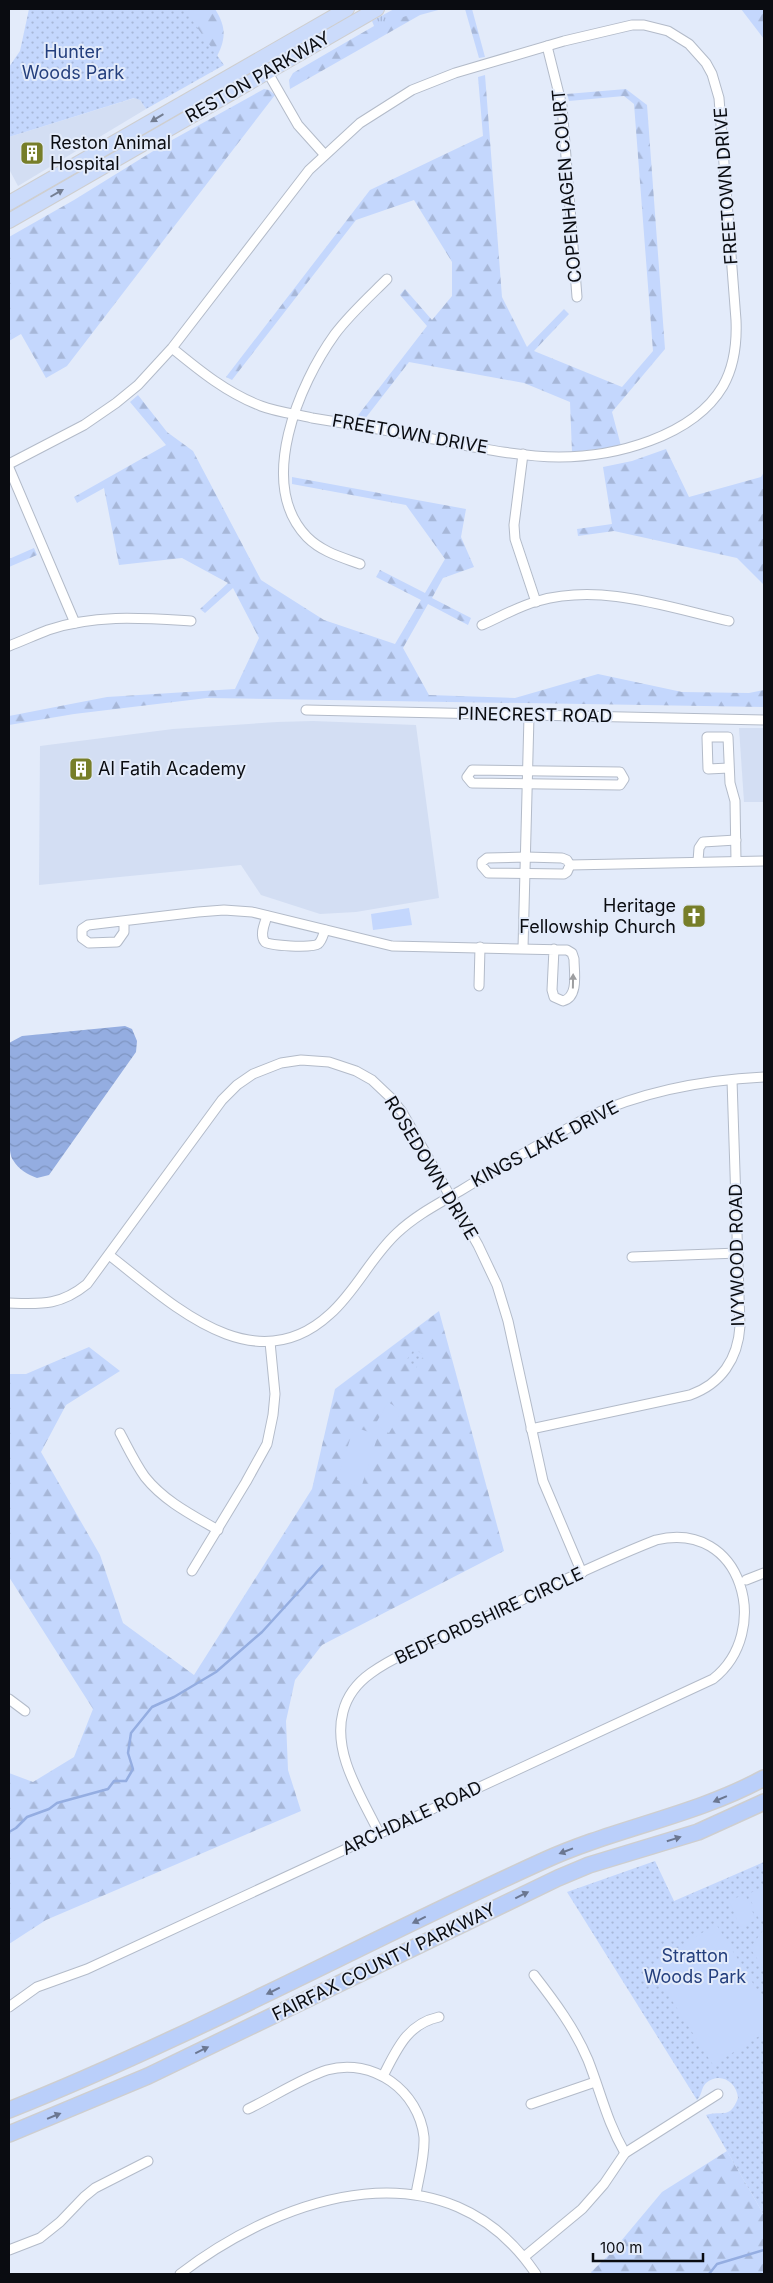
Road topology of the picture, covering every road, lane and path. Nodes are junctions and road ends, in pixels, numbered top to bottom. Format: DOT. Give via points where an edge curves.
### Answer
graph roads {
  1 [pos="347,9"];
  2 [pos="377,9"];
  3 [pos="547,46"];
  4 [pos="263,65"];
  5 [pos="324,154"];
  6 [pos="9,203"];
  7 [pos="9,221"];
  8 [pos="387,279"];
  9 [pos="577,297"];
  10 [pos="172,348"];
  11 [pos="294,414"];
  12 [pos="522,454"];
  13 [pos="9,464"];
  14 [pos="9,468"];
  15 [pos="360,564"];
  16 [pos="536,602"];
  17 [pos="729,621"];
  18 [pos="191,622"];
  19 [pos="75,623"];
  20 [pos="482,625"];
  21 [pos="9,646"];
  22 [pos="306,710"];
  23 [pos="529,716"];
  24 [pos="764,720"];
  25 [pos="729,768"];
  26 [pos="526,771"];
  27 [pos="527,784"];
  28 [pos="736,840"];
  29 [pos="526,857"];
  30 [pos="764,860"];
  31 [pos="698,861"];
  32 [pos="736,861"];
  33 [pos="570,865"];
  34 [pos="526,874"];
  35 [pos="267,916"];
  36 [pos="124,921"];
  37 [pos="325,930"];
  38 [pos="480,947"];
  39 [pos="524,948"];
  40 [pos="554,949"];
  41 [pos="479,986"];
  42 [pos="764,1077"];
  43 [pos="732,1080"];
  44 [pos="450,1196"];
  45 [pos="738,1254"];
  46 [pos="109,1255"];
  47 [pos="632,1257"];
  48 [pos="9,1303"];
  49 [pos="270,1342"];
  50 [pos="531,1429"];
  51 [pos="120,1433"];
  52 [pos="218,1530"];
  53 [pos="192,1571"];
  54 [pos="582,1573"];
  55 [pos="764,1574"];
  56 [pos="746,1580"];
  57 [pos="9,1699"];
  58 [pos="25,1712"];
  59 [pos="764,1778"];
  60 [pos="764,1802"];
  61 [pos="379,1833"];
  62 [pos="534,1975"];
  63 [pos="9,2007"];
  64 [pos="439,2017"];
  65 [pos="383,2076"];
  66 [pos="595,2082"];
  67 [pos="718,2094"];
  68 [pos="531,2104"];
  69 [pos="248,2109"];
  70 [pos="9,2110"];
  71 [pos="9,2134"];
  72 [pos="625,2153"];
  73 [pos="148,2161"];
  74 [pos="416,2194"];
  75 [pos="9,2250"];
  76 [pos="524,2257"];
  77 [pos="182,2274"];
  78 [pos="536,2274"];
  1 -- 4 [label="main road, RESTON PARKWAY"];
  2 -- 4 [label="main road, RESTON PARKWAY"];
  3 -- 5 [label="street, FREETOWN DRIVE" via="454,72 412,90 360,123"];
  3 -- 9 [label="street, COPENHAGEN COURT" via="562,106"];
  3 -- 12 [label="street, FREETOWN DRIVE" via="621,26 644,25 679,37 706,63 715,80 719,98 737,339 735,355 723,386 701,412 679,426 633,447 599,455 557,457"];
  4 -- 5 [label="street" via="298,124"];
  4 -- 6 [label="main road, RESTON PARKWAY, one-way"];
  7 -- 4 [label="main road, RESTON PARKWAY, one-way"];
  5 -- 10 [label="street, FREETOWN DRIVE" via="288,195"];
  8 -- 11 [label="street" via="336,333 320,358"];
  10 -- 11 [label="street, FREETOWN DRIVE" via="236,394 261,406"];
  10 -- 13 [label="street, FREETOWN DRIVE" via="116,403 84,426"];
  11 -- 12 [label="street, FREETOWN DRIVE"];
  11 -- 15 [label="street" via="282,472 288,508 299,528 316,545"];
  12 -- 16 [label="street" via="514,525"];
  14 -- 19 [label="street"];
  16 -- 17 [label="street" via="566,595 600,594"];
  16 -- 20 [label="street"];
  18 -- 19 [label="street" via="118,618"];
  19 -- 21 [label="street"];
  22 -- 23 [label="street, PINECREST ROAD"];
  23 -- 24 [label="street, PINECREST ROAD"];
  23 -- 26 [label="street"];
  25 -- 28 [label="street" via="736,801"];
  26 -- 27 [label="street"];
  26 -- 27 [label="street" via="472,770 467,777 472,783"];
  26 -- 27 [label="street" via="620,772 624,779 620,785"];
  27 -- 29 [label="street"];
  28 -- 31 [label="street" via="703,842"];
  28 -- 32 [label="street"];
  29 -- 33 [label="street" via="562,858"];
  29 -- 34 [label="street"];
  29 -- 34 [label="street" via="487,858 482,862 488,872"];
  30 -- 32 [label="street"];
  31 -- 32 [label="street"];
  31 -- 33 [label="street"];
  33 -- 34 [label="street" via="564,874"];
  34 -- 39 [label="street"];
  35 -- 36 [label="street" via="224,910"];
  35 -- 37 [label="street"];
  35 -- 37 [label="street" via="263,937 270,945 314,946 322,941"];
  36 -- 36 [label="street" via="88,925 82,929 82,938 89,943 117,942 124,932"];
  37 -- 38 [label="street" via="392,946"];
  38 -- 39 [label="street"];
  38 -- 41 [label="street"];
  39 -- 40 [label="street"];
  40 -- 40 [label="street, one-way" via="552,990 554,997 563,1001 573,993 574,956 568,950"];
  42 -- 43 [label="street, KINGS LAKE DRIVE"];
  43 -- 44 [label="street, KINGS LAKE DRIVE" via="658,1091 612,1106"];
  43 -- 45 [label="street, IVYWOOD ROAD"];
  44 -- 46 [label="street, ROSEDOWN DRIVE" via="402,1112 379,1086 364,1075 338,1064 291,1061 253,1074 229,1092"];
  44 -- 49 [label="street, KINGS LAKE DRIVE" via="414,1218 397,1233 325,1318 300,1334"];
  44 -- 50 [label="street, ROSEDOWN DRIVE" via="498,1285"];
  45 -- 47 [label="street"];
  45 -- 50 [label="street, IVYWOOD ROAD" via="738,1341 726,1370 711,1385 690,1395"];
  46 -- 48 [label="street, ROSEDOWN DRIVE" via="87,1284 69,1297 53,1303"];
  46 -- 49 [label="street, KINGS LAKE DRIVE" via="207,1327 234,1338"];
  49 -- 52 [label="street" via="275,1394 271,1430 261,1457"];
  50 -- 54 [label="street, ROSEDOWN DRIVE" via="551,1503"];
  51 -- 52 [label="street" via="151,1483 174,1504"];
  52 -- 53 [label="street"];
  54 -- 56 [label="street, BEDFORDSHIRE CIRCLE" via="656,1540 682,1537 720,1551"];
  54 -- 61 [label="street, BEDFORDSHIRE CIRCLE" via="378,1668 354,1688 343,1711 341,1745 346,1763"];
  55 -- 56 [label="street"];
  56 -- 61 [label="street, ARCHDALE ROAD" via="752,1605 750,1631 739,1655 719,1675"];
  57 -- 58 [label="street"];
  59 -- 70 [label="highway, FAIRFAX COUNTY PARKWAY, one-way" via="708,1804 556,1854 161,2045"];
  71 -- 60 [label="highway, FAIRFAX COUNTY PARKWAY, one-way" via="148,2076 566,1874 620,1854 698,1832"];
  61 -- 63 [label="street, ARCHDALE ROAD" via="87,1969 37,1987"];
  62 -- 66 [label="street" via="566,2018"];
  64 -- 65 [label="street" via="421,2023 406,2035"];
  65 -- 69 [label="street" via="356,2068 327,2070"];
  65 -- 74 [label="street" via="405,2092 420,2120 424,2149"];
  66 -- 68 [label="street"];
  66 -- 72 [label="street" via="611,2127"];
  67 -- 72 [label="street"];
  72 -- 76 [label="street" via="582,2209"];
  73 -- 75 [label="street" via="95,2188 40,2238"];
  74 -- 76 [label="street" via="470,2212 499,2232"];
  74 -- 77 [label="street" via="363,2194 319,2204 255,2228"];
  76 -- 78 [label="street"];
}
